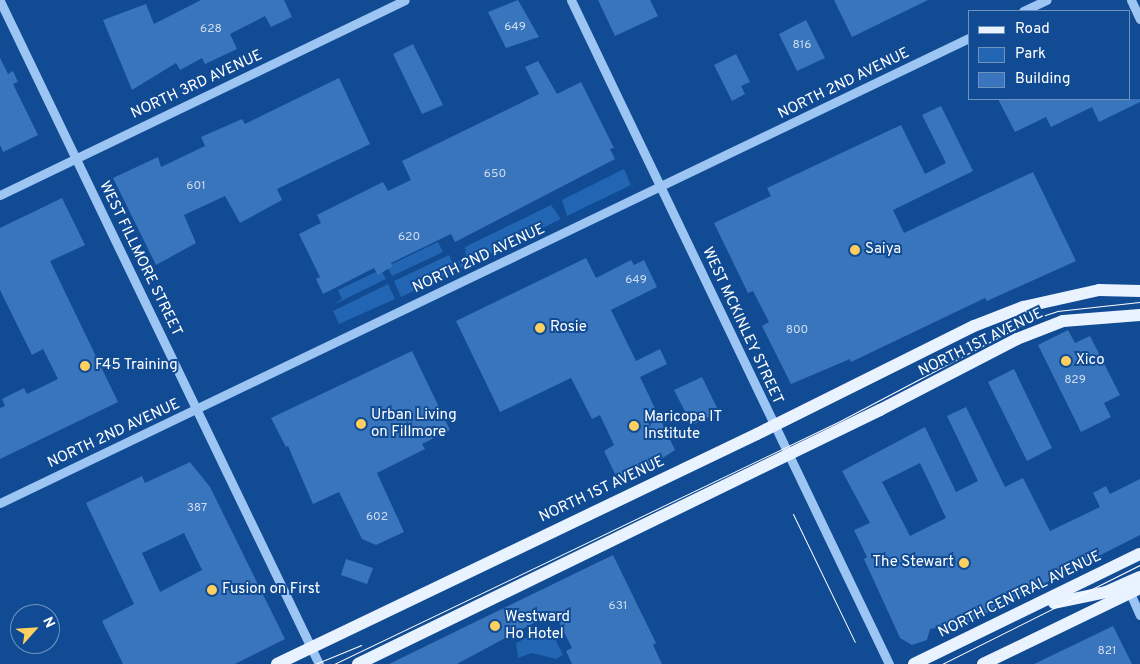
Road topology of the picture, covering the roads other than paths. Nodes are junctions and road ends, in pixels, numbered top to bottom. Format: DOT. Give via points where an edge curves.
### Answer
graph roads {
  1 [pos="405,0"];
  2 [pos="571,0"];
  3 [pos="1047,0"];
  4 [pos="1131,0"];
  5 [pos="0,1"];
  6 [pos="1026,10"];
  7 [pos="1140,19"];
  8 [pos="968,38"];
  9 [pos="76,158"];
  10 [pos="661,188"];
  11 [pos="0,194"];
  12 [pos="1140,291"];
  13 [pos="1140,315"];
  14 [pos="198,411"];
  15 [pos="774,426"];
  16 [pos="788,455"];
  17 [pos="0,503"];
  18 [pos="1140,554"];
  19 [pos="1140,577"];
  20 [pos="1135,590"];
  21 [pos="1140,615"];
  22 [pos="1002,620"];
  23 [pos="311,647"];
  24 [pos="277,664"];
  25 [pos="319,664"];
  26 [pos="358,664"];
  27 [pos="889,664"];
  28 [pos="914,664"];
  29 [pos="983,664"];
  1 -- 9 [label="street, NORTH 3RD AVENUE"];
  2 -- 10 [label="street, WEST MCKINLEY STREET"];
  3 -- 6 [label="street"];
  4 -- 7 [label="street"];
  5 -- 9 [label="street, WEST FILLMORE STREET"];
  8 -- 10 [label="street, NORTH 2ND AVENUE"];
  9 -- 11 [label="street, NORTH 3RD AVENUE"];
  9 -- 14 [label="street, WEST FILLMORE STREET"];
  10 -- 14 [label="street, NORTH 2ND AVENUE"];
  10 -- 15 [label="street, WEST MCKINLEY STREET"];
  12 -- 15 [label="main road, NORTH 1ST AVENUE" via="1099,290 1014,310 974,326"];
  13 -- 16 [label="main road, NORTH 1ST AVENUE" via="1063,321 1017,339"];
  14 -- 17 [label="street, NORTH 2ND AVENUE" via="169,420"];
  14 -- 23 [label="street, WEST FILLMORE STREET"];
  15 -- 16 [label="street, WEST MCKINLEY STREET"];
  15 -- 23 [label="main road, NORTH 1ST AVENUE"];
  16 -- 26 [label="main road, NORTH 1ST AVENUE"];
  16 -- 27 [label="street, WEST MCKINLEY STREET"];
  18 -- 22 [label="main road, NORTH CENTRAL AVENUE"];
  19 -- 22 [label="main road" via="1106,592 1048,604"];
  20 -- 21 [label="street"];
  20 -- 29 [label="main road"];
  22 -- 28 [label="main road, NORTH CENTRAL AVENUE"];
  23 -- 24 [label="main road, NORTH 1ST AVENUE"];
  23 -- 25 [label="street, WEST FILLMORE STREET"];
}
